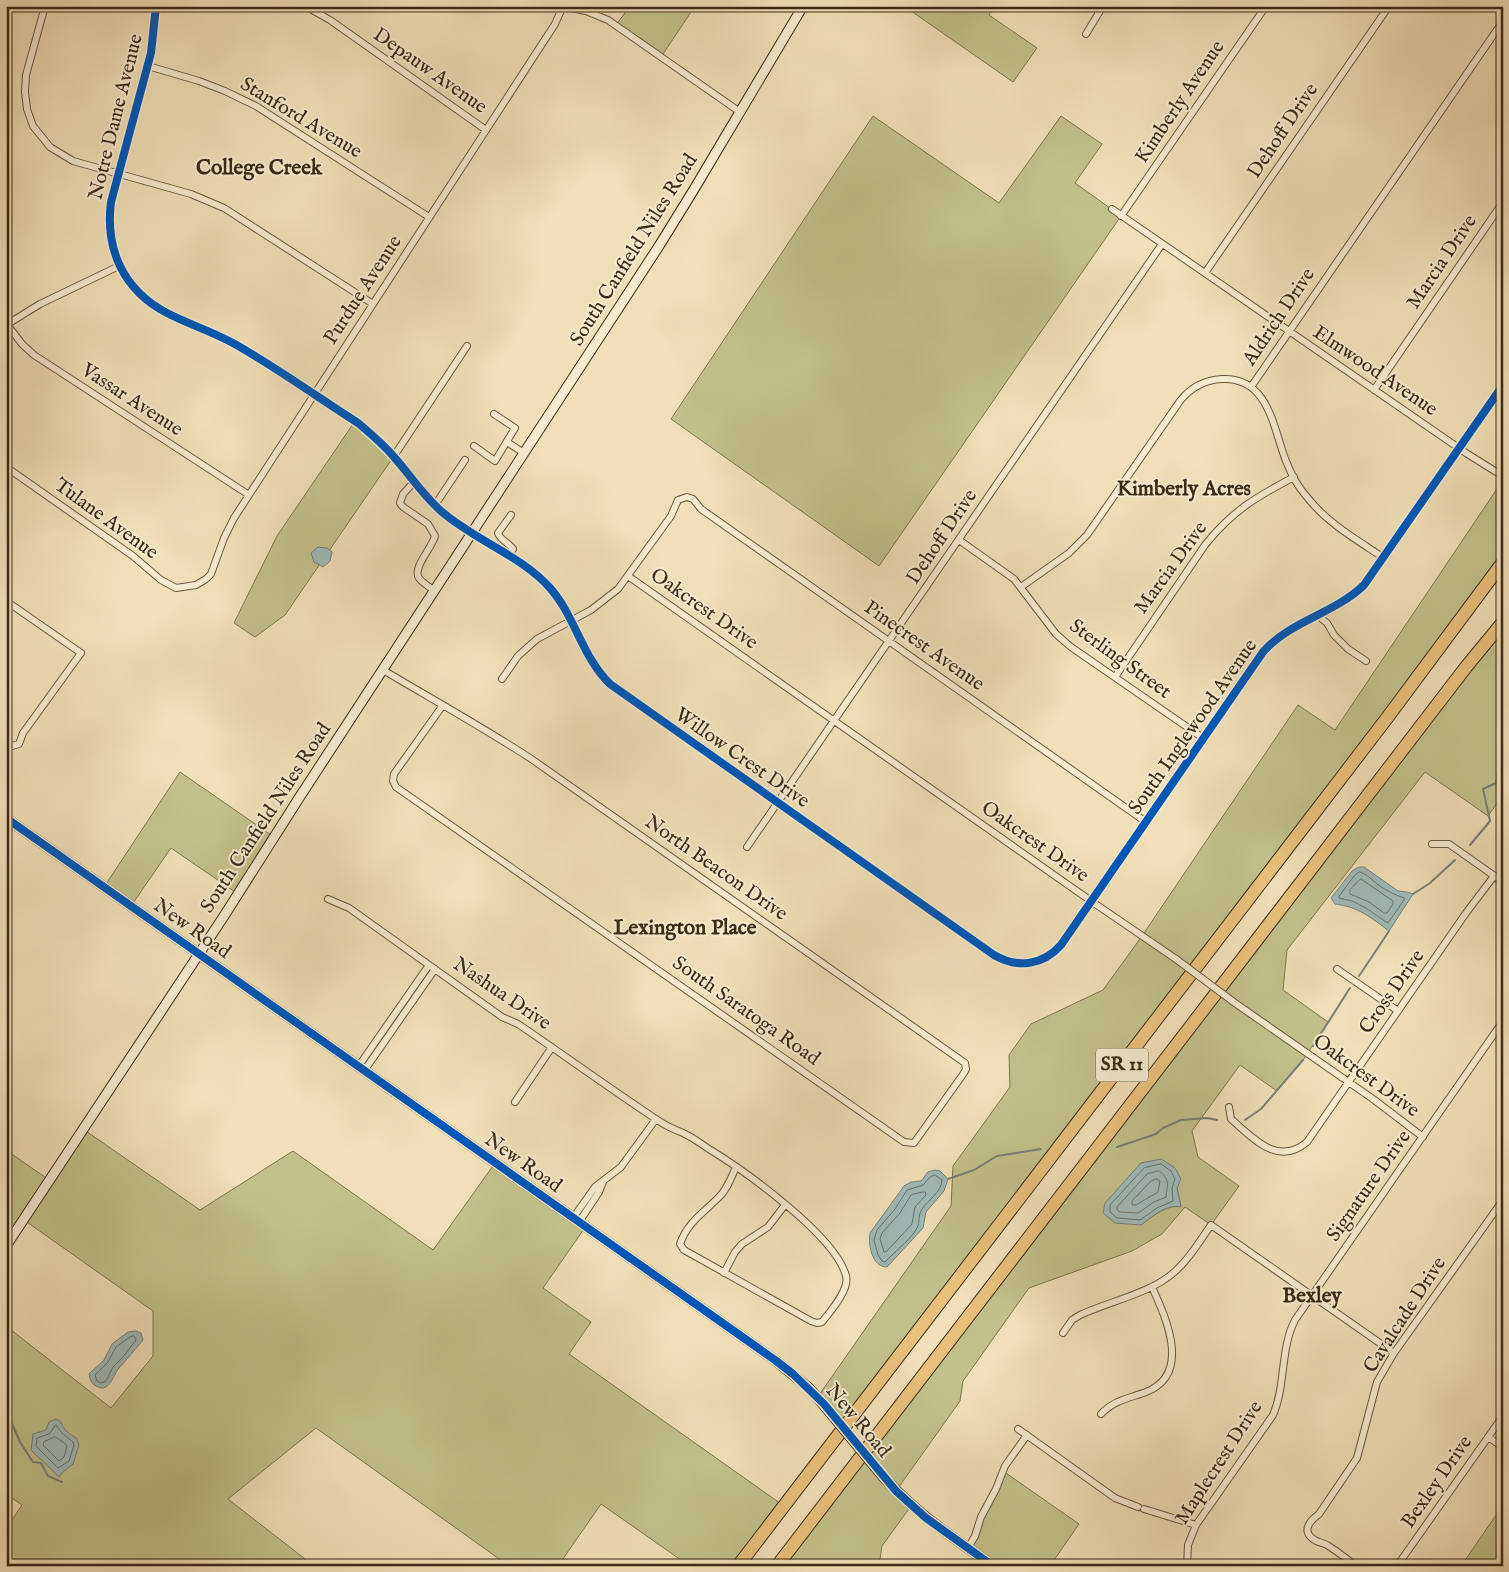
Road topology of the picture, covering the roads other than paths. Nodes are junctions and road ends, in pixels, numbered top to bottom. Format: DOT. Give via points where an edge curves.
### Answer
graph roads {
  1 [pos="45,6"];
  2 [pos="156,6"];
  3 [pos="305,6"];
  4 [pos="562,6"];
  5 [pos="803,6"];
  6 [pos="1103,6"];
  7 [pos="1266,6"];
  8 [pos="1389,6"];
  9 [pos="1503,21"];
  10 [pos="1086,34"];
  11 [pos="148,66"];
  12 [pos="740,112"];
  13 [pos="486,130"];
  14 [pos="118,174"];
  15 [pos="1503,202"];
  16 [pos="1112,209"];
  17 [pos="1121,216"];
  18 [pos="429,217"];
  19 [pos="1162,244"];
  20 [pos="118,266"];
  21 [pos="1205,274"];
  22 [pos="373,304"];
  23 [pos="6,324"];
  24 [pos="1289,332"];
  25 [pos="467,346"];
  26 [pos="1503,385"];
  27 [pos="1251,387"];
  28 [pos="1374,390"];
  29 [pos="314,395"];
  30 [pos="494,414"];
  31 [pos="507,442"];
  32 [pos="474,446"];
  33 [pos="1460,448"];
  34 [pos="524,453"];
  35 [pos="394,456"];
  36 [pos="465,460"];
  37 [pos="6,467"];
  38 [pos="1498,473"];
  39 [pos="1294,477"];
  40 [pos="414,482"];
  41 [pos="249,495"];
  42 [pos="435,505"];
  43 [pos="511,515"];
  44 [pos="472,533"];
  45 [pos="960,540"];
  46 [pos="508,556"];
  47 [pos="1384,558"];
  48 [pos="1503,562"];
  49 [pos="628,576"];
  50 [pos="190,587"];
  51 [pos="1021,587"];
  52 [pos="435,591"];
  53 [pos="6,601"];
  54 [pos="1317,615"];
  55 [pos="570,620"];
  56 [pos="1503,622"];
  57 [pos="890,641"];
  58 [pos="1366,661"];
  59 [pos="383,670"];
  60 [pos="1114,677"];
  61 [pos="502,679"];
  62 [pos="443,705"];
  63 [pos="835,721"];
  64 [pos="1204,738"];
  65 [pos="6,741"];
  66 [pos="778,803"];
  67 [pos="6,818"];
  68 [pos="1146,822"];
  69 [pos="1432,844"];
  70 [pos="747,847"];
  71 [pos="1494,876"];
  72 [pos="1503,882"];
  73 [pos="328,899"];
  74 [pos="1091,901"];
  75 [pos="199,954"];
  76 [pos="1033,963"];
  77 [pos="432,967"];
  78 [pos="1337,968"];
  79 [pos="1398,1011"];
  80 [pos="1503,1021"];
  81 [pos="552,1047"];
  82 [pos="361,1068"];
  83 [pos="1349,1082"];
  84 [pos="515,1102"];
  85 [pos="1229,1107"];
  86 [pos="656,1119"];
  87 [pos="1423,1137"];
  88 [pos="910,1143"];
  89 [pos="736,1167"];
  90 [pos="1503,1200"];
  91 [pos="785,1205"];
  92 [pos="576,1220"];
  93 [pos="6,1246"];
  94 [pos="724,1273"];
  95 [pos="1152,1287"];
  96 [pos="1312,1296"];
  97 [pos="1064,1334"];
  98 [pos="1394,1353"];
  99 [pos="1101,1414"];
  100 [pos="1503,1416"];
  101 [pos="1018,1429"];
  102 [pos="1027,1435"];
  103 [pos="1488,1437"];
  104 [pos="1503,1447"];
  105 [pos="1196,1525"];
  106 [pos="968,1548"];
  107 [pos="738,1566"];
  108 [pos="777,1566"];
  109 [pos="993,1566"];
  110 [pos="1188,1566"];
  111 [pos="1356,1566"];
  112 [pos="1397,1566"];
  1 -- 14 [label="street" via="25,80 25,100 33,126 61,155"];
  2 -- 11 [label="street, Notre Dame Avenue"];
  3 -- 13 [label="street, Depauw Avenue" via="330,20"];
  4 -- 12 [label="street" via="608,20"];
  4 -- 13 [label="street, Purdue Avenue" via="555,24"];
  5 -- 12 [label="main road, South Canfield Niles Road"];
  6 -- 10 [label="street"];
  7 -- 17 [label="street, Kimberly Avenue"];
  8 -- 21 [label="street, Dehoff Drive"];
  9 -- 24 [label="street, Aldrich Drive"];
  11 -- 14 [label="street, Notre Dame Avenue"];
  11 -- 18 [label="street, Stanford Avenue" via="199,81 256,106"];
  12 -- 34 [label="main road, South Canfield Niles Road" via="664,238"];
  13 -- 18 [label="street, Purdue Avenue"];
  14 -- 20 [label="street, Notre Dame Avenue" via="109,224"];
  14 -- 22 [label="street" via="191,194 224,208"];
  15 -- 28 [label="street, Marcia Drive"];
  16 -- 17 [label="street, Elmwood Avenue"];
  17 -- 19 [label="street, Elmwood Avenue"];
  18 -- 22 [label="street, Purdue Avenue"];
  19 -- 21 [label="street, Elmwood Avenue"];
  19 -- 45 [label="street, Dehoff Drive"];
  20 -- 23 [label="street"];
  20 -- 29 [label="street, Notre Dame Avenue" via="133,286 155,306 233,343"];
  21 -- 24 [label="street, Elmwood Avenue"];
  22 -- 29 [label="street, Purdue Avenue"];
  23 -- 41 [label="street, Vassar Avenue" via="34,355"];
  24 -- 27 [label="street, Aldrich Drive"];
  24 -- 28 [label="street, Elmwood Avenue"];
  25 -- 35 [label="street"];
  26 -- 33 [label="street, South Inglewood Avenue"];
  27 -- 39 [label="street" via="1268,409"];
  27 -- 51 [label="street, Aldrich Drive" via="1235,381 1214,380 1188,392 1087,536"];
  28 -- 33 [label="street, Elmwood Avenue"];
  29 -- 35 [label="street, Notre Dame Avenue" via="378,438"];
  29 -- 41 [label="street, Purdue Avenue"];
  30 -- 31 [label="street" via="515,428"];
  31 -- 32 [label="street" via="495,461"];
  31 -- 34 [label="street"];
  33 -- 38 [label="street, Elmwood Avenue"];
  33 -- 47 [label="street, South Inglewood Avenue"];
  34 -- 44 [label="main road, South Canfield Niles Road"];
  35 -- 40 [label="street, Notre Dame Avenue"];
  36 -- 42 [label="street"];
  37 -- 50 [label="street, Tulane Avenue" via="133,556 167,584 176,588"];
  39 -- 47 [label="street" via="1324,516"];
  39 -- 60 [label="street, Marcia Drive" via="1247,504 1217,530"];
  40 -- 42 [label="street, Notre Dame Avenue"];
  40 -- 52 [label="street" via="400,503 428,524 435,536 418,564 417,572 419,579"];
  41 -- 50 [label="street, Purdue Avenue" via="229,528 211,574"];
  42 -- 44 [label="street, Notre Dame Avenue"];
  43 -- 46 [label="street" via="498,533 512,549"];
  44 -- 46 [label="street, Willow Crest Drive"];
  44 -- 52 [label="main road, South Canfield Niles Road"];
  45 -- 51 [label="street, Sterling Street" via="1007,573"];
  45 -- 57 [label="street, Dehoff Drive"];
  46 -- 55 [label="street, Willow Crest Drive" via="545,583"];
  47 -- 54 [label="street, South Inglewood Avenue" via="1358,592"];
  48 -- 107 [label="highway, SR 11"];
  49 -- 55 [label="street" via="604,601"];
  49 -- 57 [label="street, Pinecrest Avenue" via="676,504 685,497 693,499 702,509"];
  49 -- 63 [label="street, Oakcrest Drive"];
  51 -- 60 [label="street, Sterling Street" via="1061,639"];
  52 -- 59 [label="main road, South Canfield Niles Road"];
  53 -- 65 [label="street" via="81,653 19,744 12,746"];
  54 -- 58 [label="street" via="1327,623 1334,636"];
  54 -- 64 [label="street, South Inglewood Avenue" via="1286,631 1268,647"];
  55 -- 61 [label="street" via="530,644"];
  55 -- 66 [label="street, Willow Crest Drive" via="591,661 610,684"];
  56 -- 108 [label="highway, SR 11"];
  57 -- 63 [label="street, Dehoff Drive"];
  57 -- 68 [label="street, Pinecrest Avenue"];
  59 -- 62 [label="street, North Beacon Drive"];
  59 -- 75 [label="main road, South Canfield Niles Road"];
  60 -- 64 [label="street, Sterling Street"];
  62 -- 88 [label="street, South Saratoga Road" via="394,774 396,787 904,1142"];
  62 -- 88 [label="street, North Beacon Drive" via="530,758 966,1065 964,1073 918,1137"];
  63 -- 66 [label="street, Dehoff Drive"];
  63 -- 74 [label="street, Oakcrest Drive"];
  64 -- 68 [label="street, South Inglewood Avenue"];
  66 -- 70 [label="street, Dehoff Drive"];
  66 -- 76 [label="street, Willow Crest Drive" via="994,955 1015,963"];
  67 -- 75 [label="main road, New Road"];
  68 -- 74 [label="street, South Inglewood Avenue"];
  69 -- 71 [label="street" via="1449,844"];
  71 -- 72 [label="street"];
  71 -- 79 [label="street, Cross Drive"];
  73 -- 77 [label="street, Nashua Drive" via="348,908"];
  74 -- 76 [label="street, South Inglewood Avenue" via="1056,950 1047,958"];
  74 -- 83 [label="street, Oakcrest Drive, bridge"];
  75 -- 82 [label="main road, New Road"];
  75 -- 93 [label="main road, South Canfield Niles Road"];
  77 -- 81 [label="street, Nashua Drive" via="502,1017"];
  77 -- 82 [label="street"];
  78 -- 79 [label="street"];
  79 -- 83 [label="street, Cross Drive"];
  80 -- 87 [label="street, Signature Drive"];
  81 -- 84 [label="street"];
  81 -- 86 [label="street, Nashua Drive"];
  82 -- 92 [label="main road, New Road"];
  83 -- 85 [label="street, Cross Drive" via="1307,1142 1292,1152 1271,1149 1257,1140 1231,1119"];
  83 -- 87 [label="street, Oakcrest Drive"];
  86 -- 89 [label="street, Nashua Drive"];
  86 -- 92 [label="street"];
  87 -- 96 [label="street, Signature Drive"];
  89 -- 91 [label="street, Nashua Drive"];
  89 -- 94 [label="street" via="725,1190 696,1217 680,1244 684,1250"];
  90 -- 98 [label="street, Cavalcade Drive"];
  91 -- 94 [label="street" via="768,1227 742,1244"];
  91 -- 94 [label="street, Nashua Drive" via="825,1241 847,1278 846,1287 822,1322 816,1323"];
  92 -- 106 [label="main road, New Road, bridge" via="775,1360 810,1389 896,1491"];
  95 -- 96 [label="street" via="1178,1268 1211,1225"];
  95 -- 97 [label="street" via="1080,1315 1072,1320"];
  95 -- 99 [label="street" via="1172,1343 1169,1371 1152,1389 1119,1400"];
  96 -- 98 [label="street"];
  96 -- 105 [label="street, Maplecrest Drive" via="1290,1332 1273,1415"];
  98 -- 111 [label="street, Cavalcade Drive" via="1379,1377 1357,1458 1308,1528 1312,1538"];
  100 -- 103 [label="street, Bexley Drive"];
  101 -- 102 [label="street"];
  102 -- 105 [label="street" via="1115,1498"];
  102 -- 106 [label="street" via="1006,1466"];
  103 -- 104 [label="street"];
  103 -- 112 [label="street, Bexley Drive"];
  105 -- 110 [label="street, Maplecrest Drive" via="1188,1545"];
  106 -- 109 [label="main road, New Road"];
}
